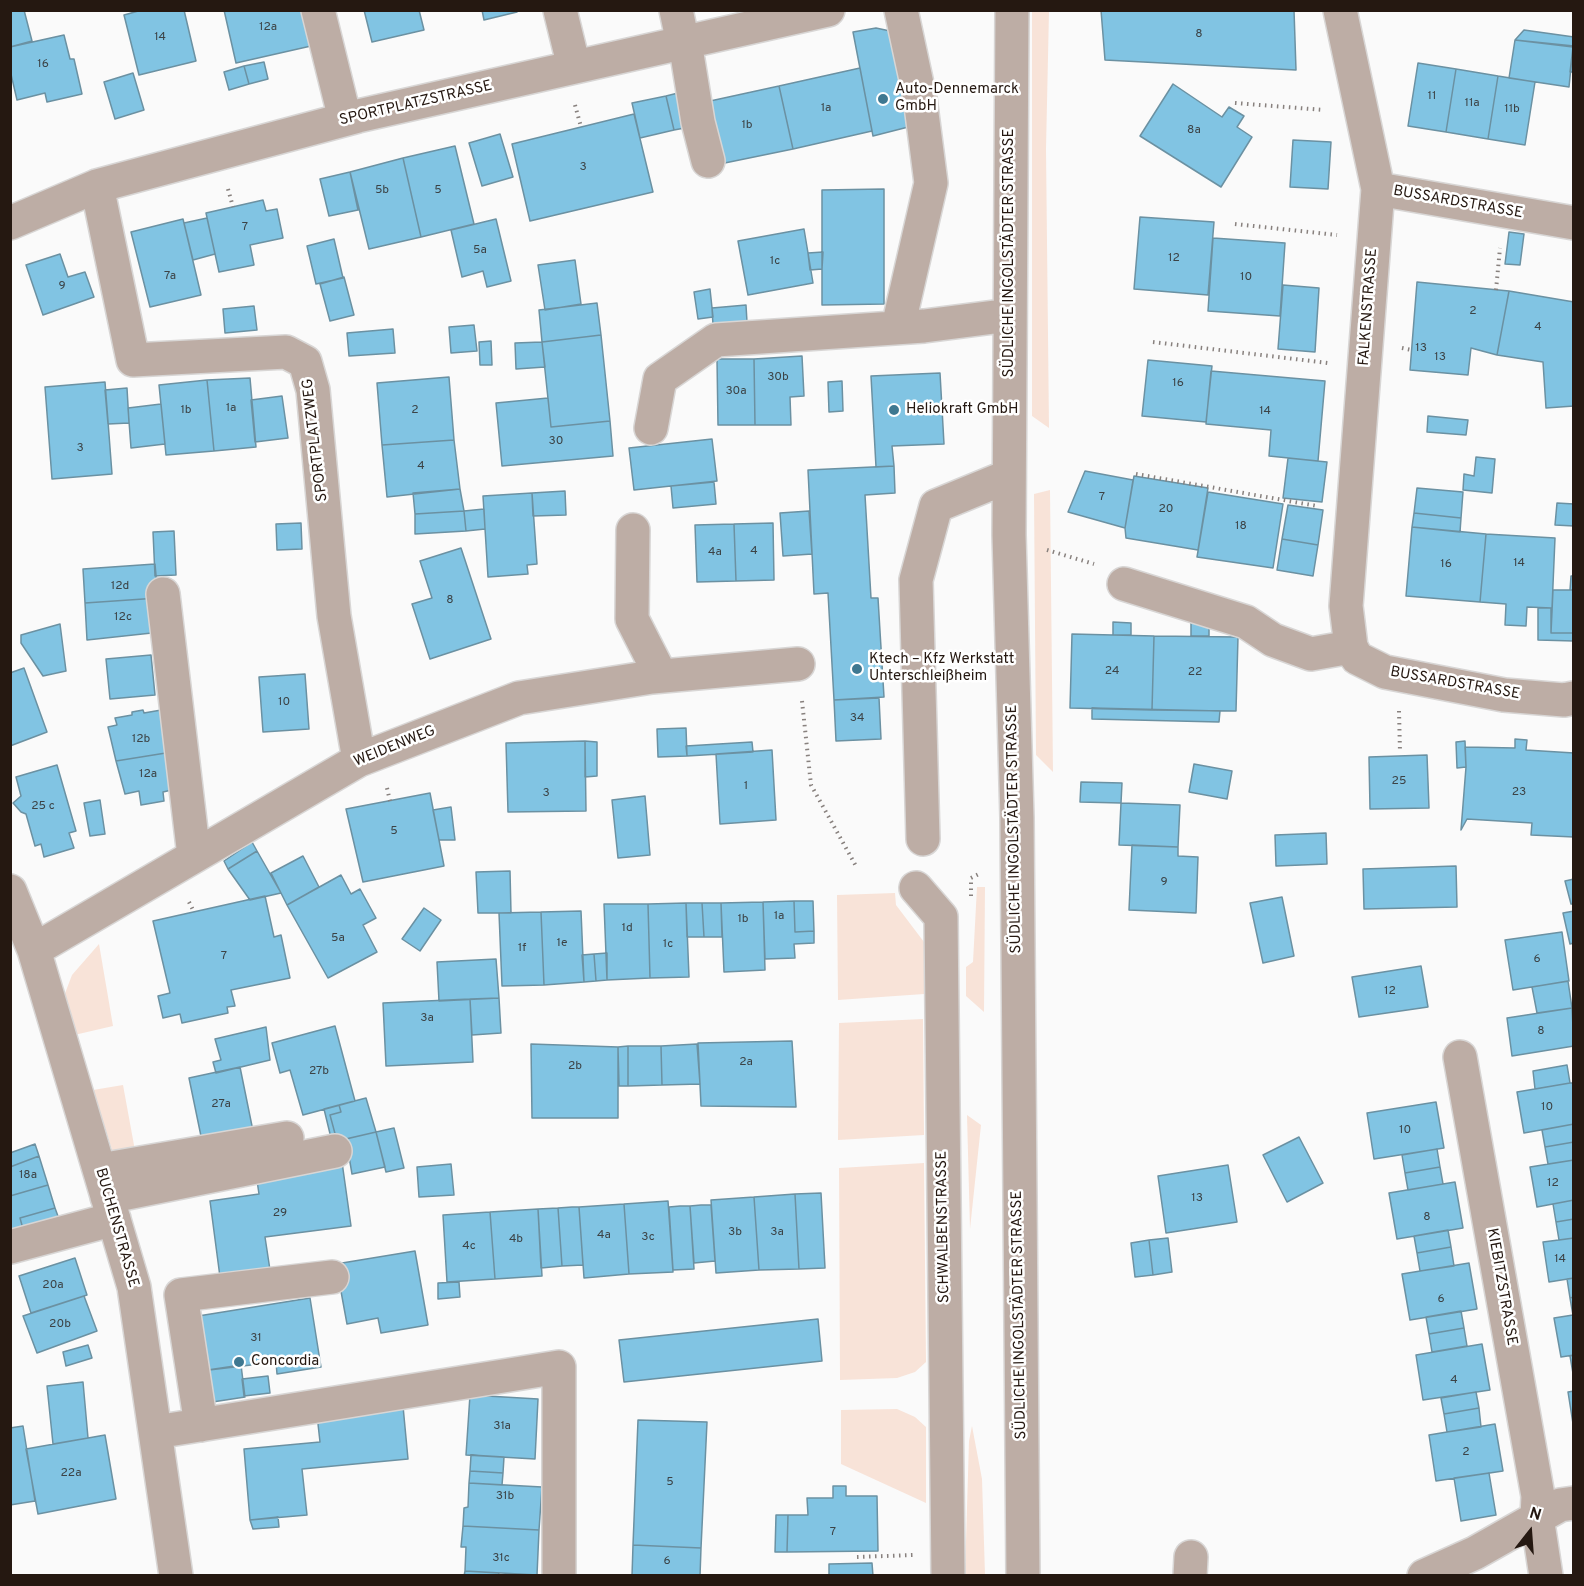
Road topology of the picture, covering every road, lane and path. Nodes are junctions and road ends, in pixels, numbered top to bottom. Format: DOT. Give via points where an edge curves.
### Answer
graph roads {
  1 [pos="318,10"];
  2 [pos="560,10"];
  3 [pos="676,10"];
  4 [pos="828,10"];
  5 [pos="901,10"];
  6 [pos="1012,10"];
  7 [pos="1340,10"];
  8 [pos="684,42"];
  9 [pos="574,67"];
  10 [pos="1235,103"];
  11 [pos="1330,111"];
  12 [pos="345,119"];
  13 [pos="708,161"];
  14 [pos="97,186"];
  15 [pos="1378,189"];
  16 [pos="230,197"];
  17 [pos="233,207"];
  18 [pos="10,223"];
  19 [pos="1574,223"];
  20 [pos="1235,224"];
  21 [pos="1374,240"];
  22 [pos="1498,270"];
  23 [pos="1496,290"];
  24 [pos="1010,315"];
  25 [pos="898,327"];
  26 [pos="1153,342"];
  27 [pos="1364,368"];
  28 [pos="651,428"];
  29 [pos="1136,474"];
  30 [pos="1009,476"];
  31 [pos="1353,512"];
  32 [pos="633,530"];
  33 [pos="1124,584"];
  34 [pos="163,594"];
  35 [pos="1351,647"];
  36 [pos="798,664"];
  37 [pos="661,676"];
  38 [pos="1574,698"];
  39 [pos="359,760"];
  40 [pos="386,785"];
  41 [pos="390,801"];
  42 [pos="923,839"];
  43 [pos="194,856"];
  44 [pos="856,868"];
  45 [pos="916,888"];
  46 [pos="10,891"];
  47 [pos="189,901"];
  48 [pos="194,912"];
  49 [pos="34,950"];
  50 [pos="1460,1057"];
  51 [pos="327,1142"];
  52 [pos="107,1195"];
  53 [pos="10,1247"];
  54 [pos="332,1277"];
  55 [pos="181,1295"];
  56 [pos="137,1303"];
  57 [pos="201,1425"];
  58 [pos="156,1432"];
  59 [pos="1574,1503"];
  60 [pos="1537,1517"];
  61 [pos="915,1555"];
  62 [pos="857,1557"];
  63 [pos="176,1575"];
  64 [pos="559,1575"];
  65 [pos="948,1575"];
  66 [pos="1023,1575"];
  67 [pos="1424,1575"];
  68 [pos="1546,1575"];
  1 -- 12 [label="street"];
  2 -- 9 [label="street"];
  3 -- 8 [label="street"];
  4 -- 8 [label="street, SPORTPLATZSTRASSE"];
  5 -- 25 [label="street" via="920,98 931,183"];
  6 -- 24 [label="street, SÜDLICHE INGOLSTÄDTER STRASSE"];
  7 -- 15 [label="street, FALKENSTRASSE"];
  8 -- 9 [label="street, SPORTPLATZSTRASSE"];
  8 -- 13 [label="street"];
  9 -- 12 [label="street, SPORTPLATZSTRASSE"];
  10 -- 11 [label="path"];
  12 -- 14 [label="street, SPORTPLATZSTRASSE"];
  14 -- 18 [label="street, SPORTPLATZSTRASSE"];
  14 -- 39 [label="street, SPORTPLATZWEG" via="133,360 286,352 305,362 313,390 334,616"];
  15 -- 19 [label="street, BUSSARDSTRASSE"];
  15 -- 21 [label="street, FALKENSTRASSE"];
  16 -- 17 [label="path"];
  20 -- 21 [label="path"];
  21 -- 27 [label="street, FALKENSTRASSE"];
  22 -- 23 [label="path"];
  24 -- 25 [label="street"];
  24 -- 30 [label="street, SÜDLICHE INGOLSTÄDTER STRASSE"];
  25 -- 28 [label="street" via="716,340 660,379"];
  26 -- 27 [label="path"];
  27 -- 31 [label="street, FALKENSTRASSE"];
  29 -- 31 [label="path"];
  30 -- 42 [label="street" via="936,506 916,580"];
  30 -- 66 [label="street, SÜDLICHE INGOLSTÄDTER STRASSE" via="1017,818"];
  31 -- 35 [label="street, FALKENSTRASSE" via="1346,606"];
  32 -- 37 [label="street" via="632,619"];
  33 -- 35 [label="street" via="1246,622 1273,640 1311,654"];
  34 -- 43 [label="street"];
  35 -- 38 [label="street, BUSSARDSTRASSE" via="1357,658 1385,672 1504,695"];
  36 -- 37 [label="street, WEIDENWEG"];
  36 -- 44 [label="path" via="811,785"];
  37 -- 39 [label="street, WEIDENWEG" via="519,698"];
  39 -- 43 [label="street, WEIDENWEG"];
  40 -- 41 [label="path"];
  43 -- 49 [label="street, WEIDENWEG"];
  45 -- 65 [label="street, SCHWALBENSTRASSE" via="941,917"];
  46 -- 49 [label="street, BUCHENSTRASSE"];
  47 -- 48 [label="path"];
  49 -- 52 [label="street, BUCHENSTRASSE"];
  50 -- 60 [label="street, KIEBITZSTRASSE" via="1538,1496"];
  51 -- 52 [label="street"];
  52 -- 53 [label="street"];
  52 -- 56 [label="street, BUCHENSTRASSE"];
  54 -- 55 [label="street"];
  55 -- 56 [label="street"];
  55 -- 57 [label="street"];
  56 -- 58 [label="street, BUCHENSTRASSE"];
  57 -- 58 [label="street"];
  57 -- 64 [label="street" via="559,1367"];
  58 -- 63 [label="street, BUCHENSTRASSE"];
  59 -- 60 [label="street" via="1560,1505"];
  60 -- 67 [label="street" via="1475,1553"];
  60 -- 68 [label="street, KIEBITZSTRASSE"];
  61 -- 62 [label="path"];
}
